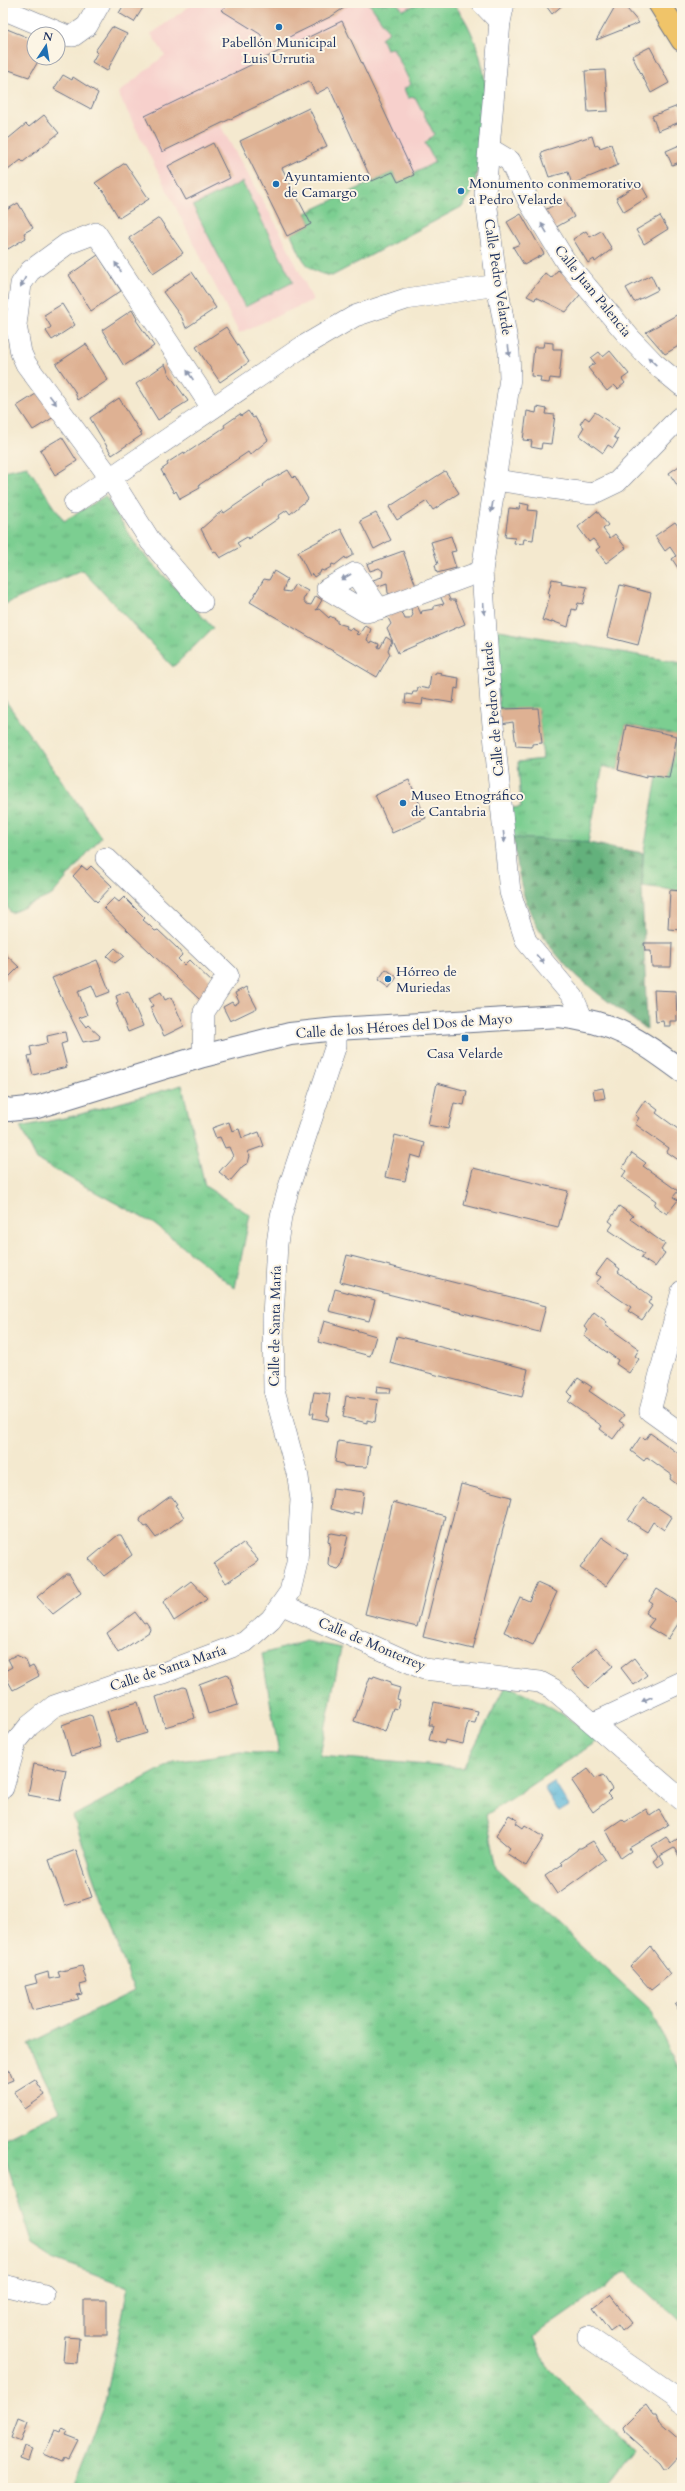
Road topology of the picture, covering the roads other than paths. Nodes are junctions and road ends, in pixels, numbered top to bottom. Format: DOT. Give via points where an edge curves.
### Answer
graph roads {
  1 [pos="100,3"];
  2 [pos="482,3"];
  3 [pos="659,3"];
  4 [pos="3,9"];
  5 [pos="502,12"];
  6 [pos="682,40"];
  7 [pos="490,149"];
  8 [pos="497,285"];
  9 [pos="682,386"];
  10 [pos="212,408"];
  11 [pos="679,418"];
  12 [pos="111,479"];
  13 [pos="496,480"];
  14 [pos="74,503"];
  15 [pos="482,571"];
  16 [pos="202,602"];
  17 [pos="379,609"];
  18 [pos="106,858"];
  19 [pos="582,1018"];
  20 [pos="336,1030"];
  21 [pos="203,1056"];
  22 [pos="682,1071"];
  23 [pos="3,1108"];
  24 [pos="682,1291"];
  25 [pos="682,1434"];
  26 [pos="283,1604"];
  27 [pos="682,1682"];
  28 [pos="594,1723"];
  29 [pos="3,1788"];
  30 [pos="682,1800"];
  31 [pos="3,2285"];
  32 [pos="44,2295"];
  33 [pos="588,2338"];
  34 [pos="682,2402"];
  1 -- 4 [label="street" via="87,26 73,36"];
  2 -- 5 [label="street"];
  3 -- 6 [label="main road"];
  5 -- 7 [label="street, Calle Pedro Velarde"];
  7 -- 8 [label="street, Calle Pedro Velarde" via="485,193"];
  9 -- 7 [label="street, Calle Juan Palencia, one-way" via="654,363 630,338 566,262 529,202 510,161"];
  8 -- 10 [label="street" via="406,299 355,316"];
  8 -- 13 [label="street, Calle Pedro Velarde, one-way" via="509,352 510,378"];
  10 -- 12 [label="street"];
  10 -- 12 [label="street, one-way" via="96,234 67,244 30,270 21,284 16,325 21,353 26,364"];
  11 -- 13 [label="street" via="617,482 592,494"];
  12 -- 14 [label="street"];
  12 -- 16 [label="street" via="151,542"];
  13 -- 15 [label="street, Calle Pedro Velarde, one-way"];
  15 -- 17 [label="street"];
  15 -- 19 [label="street, Calle de Pedro Velarde, one-way" via="491,705 510,892 526,941 573,997"];
  18 -- 21 [label="street" via="228,974 204,1012"];
  19 -- 20 [label="street, Calle de los Héroes del Dos de Mayo" via="559,1016"];
  19 -- 22 [label="street, Calle de los Héroes del Dos de Mayo" via="627,1033"];
  20 -- 21 [label="street, Calle de los Héroes del Dos de Mayo" via="290,1034"];
  20 -- 26 [label="street, Calle de Santa María" via="336,1045 289,1187 277,1244 273,1316 274,1390 298,1478 301,1500 296,1574"];
  21 -- 23 [label="street, Calle de los Héroes del Dos de Mayo" via="37,1107 9,1110"];
  24 -- 25 [label="street" via="650,1411"];
  26 -- 28 [label="street, Calle de Monterrey" via="424,1669 540,1682 553,1689"];
  26 -- 29 [label="street, Calle de Santa María" via="245,1642 163,1673 121,1683 54,1706 29,1726 16,1742"];
  27 -- 28 [label="street, one-way"];
  28 -- 30 [label="street, Calle de Monterrey"];
  31 -- 32 [label="street"];
  33 -- 34 [label="street"];
}
